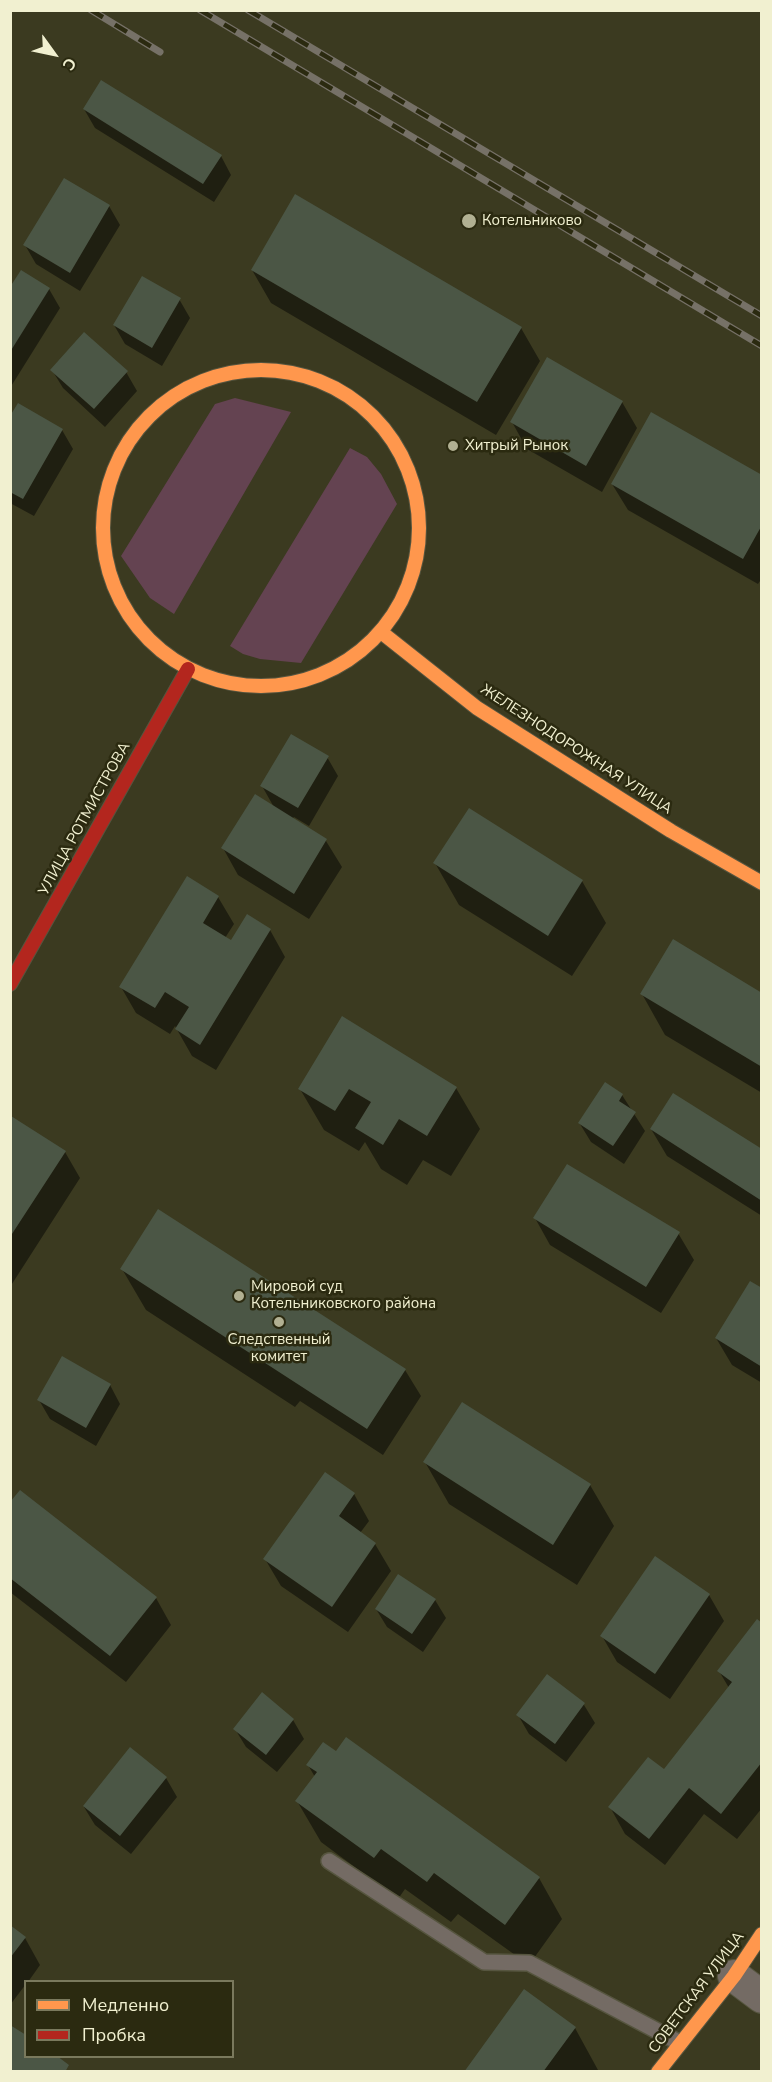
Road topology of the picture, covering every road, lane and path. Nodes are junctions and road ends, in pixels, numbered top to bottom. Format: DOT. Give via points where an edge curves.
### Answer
graph roads {
  1 [pos="381,632"];
  2 [pos="188,669"];
  3 [pos="762,884"];
  4 [pos="10,984"];
  5 [pos="329,1861"];
  6 [pos="762,1934"];
  7 [pos="734,1976"];
  8 [pos="762,1997"];
  9 [pos="680,2043"];
  10 [pos="658,2072"];
  1 -- 2 [label="street" via="359,653 333,669 276,686 216,681"];
  1 -- 2 [label="street" via="401,602 415,568 420,531 417,495 405,460 386,429 360,403 329,384 294,372 258,369 221,374 178,393 155,410 130,438 112,472 103,509 104,547 112,584 129,618 154,646"];
  1 -- 3 [label="street, ЖЕЛЕЗНОДОРОЖНАЯ УЛИЦА" via="477,708"];
  2 -- 4 [label="street, УЛИЦА РОТМИСТРОВА"];
  5 -- 9 [label="lane" via="484,1962 530,1963"];
  6 -- 7 [label="street, СОВЕТСКАЯ УЛИЦА"];
  7 -- 8 [label="street"];
  7 -- 9 [label="street, СОВЕТСКАЯ УЛИЦА"];
  9 -- 10 [label="street, СОВЕТСКАЯ УЛИЦА"];
}
